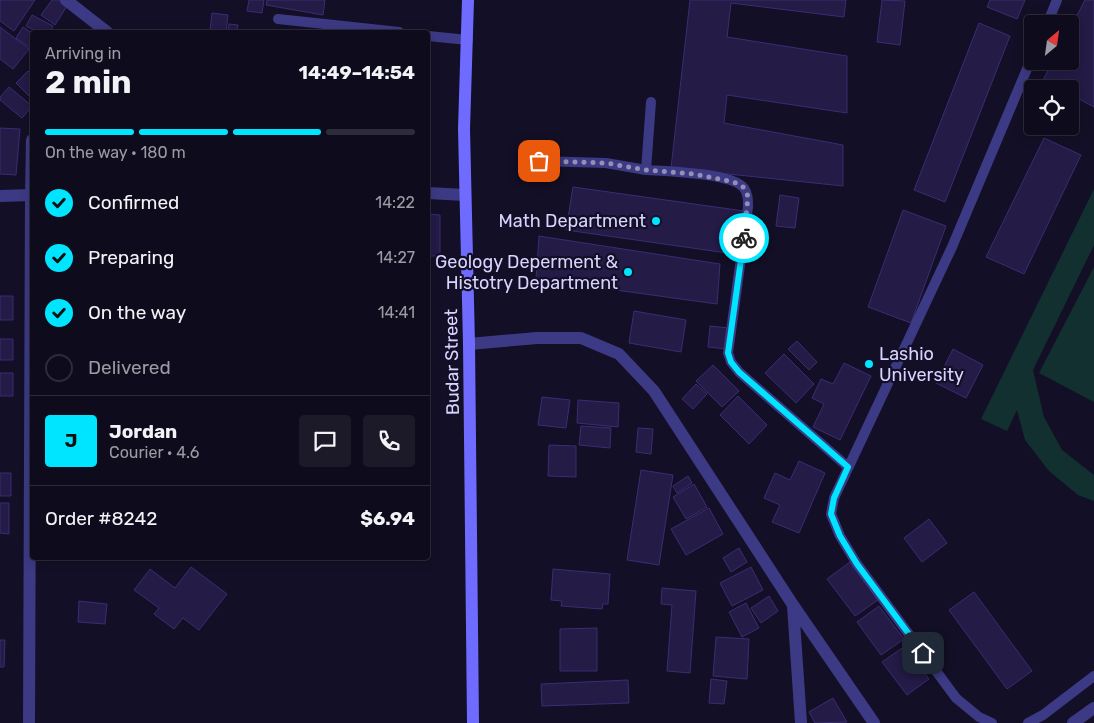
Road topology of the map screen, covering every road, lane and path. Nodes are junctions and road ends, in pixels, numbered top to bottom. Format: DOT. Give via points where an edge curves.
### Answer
graph roads {
  1 [pos="66,0"];
  2 [pos="468,0"];
  3 [pos="1057,0"];
  4 [pos="1051,15"];
  5 [pos="278,18"];
  6 [pos="104,30"];
  7 [pos="382,30"];
  8 [pos="430,36"];
  9 [pos="468,40"];
  10 [pos="1027,70"];
  11 [pos="651,102"];
  12 [pos="539,161"];
  13 [pos="646,170"];
  14 [pos="430,193"];
  15 [pos="30,195"];
  16 [pos="465,195"];
  17 [pos="0,196"];
  18 [pos="469,344"];
  19 [pos="848,467"];
  20 [pos="30,560"];
  21 [pos="793,605"];
  22 [pos="1094,676"];
  23 [pos="1094,708"];
  24 [pos="30,723"];
  25 [pos="474,723"];
  26 [pos="801,723"];
  27 [pos="874,723"];
  28 [pos="992,723"];
  29 [pos="1028,723"];
  30 [pos="1073,723"];
  1 -- 6 [label="street"];
  2 -- 9 [label="main road, Budar Street"];
  3 -- 4 [label="lane"];
  5 -- 7 [label="lane"];
  8 -- 9 [label="lane"];
  9 -- 16 [label="main road, Budar Street"];
  10 -- 19 [label="lane" via="952,247"];
  11 -- 13 [label="lane"];
  12 -- 13 [label="lane" via="606,163"];
  13 -- 19 [label="lane" via="724,178 743,187 748,196 748,206 728,353 731,362"];
  14 -- 16 [label="street"];
  15 -- 17 [label="street"];
  16 -- 18 [label="main road, Budar Street"];
  18 -- 21 [label="street" via="581,338 619,354 654,391"];
  18 -- 25 [label="main road, Budar Street"];
  19 -- 28 [label="lane" via="834,498 831,514 840,536 956,698"];
  20 -- 24 [label="street"];
  21 -- 26 [label="street"];
  21 -- 27 [label="street"];
  22 -- 29 [label="lane"];
  23 -- 30 [label="street"];
}
